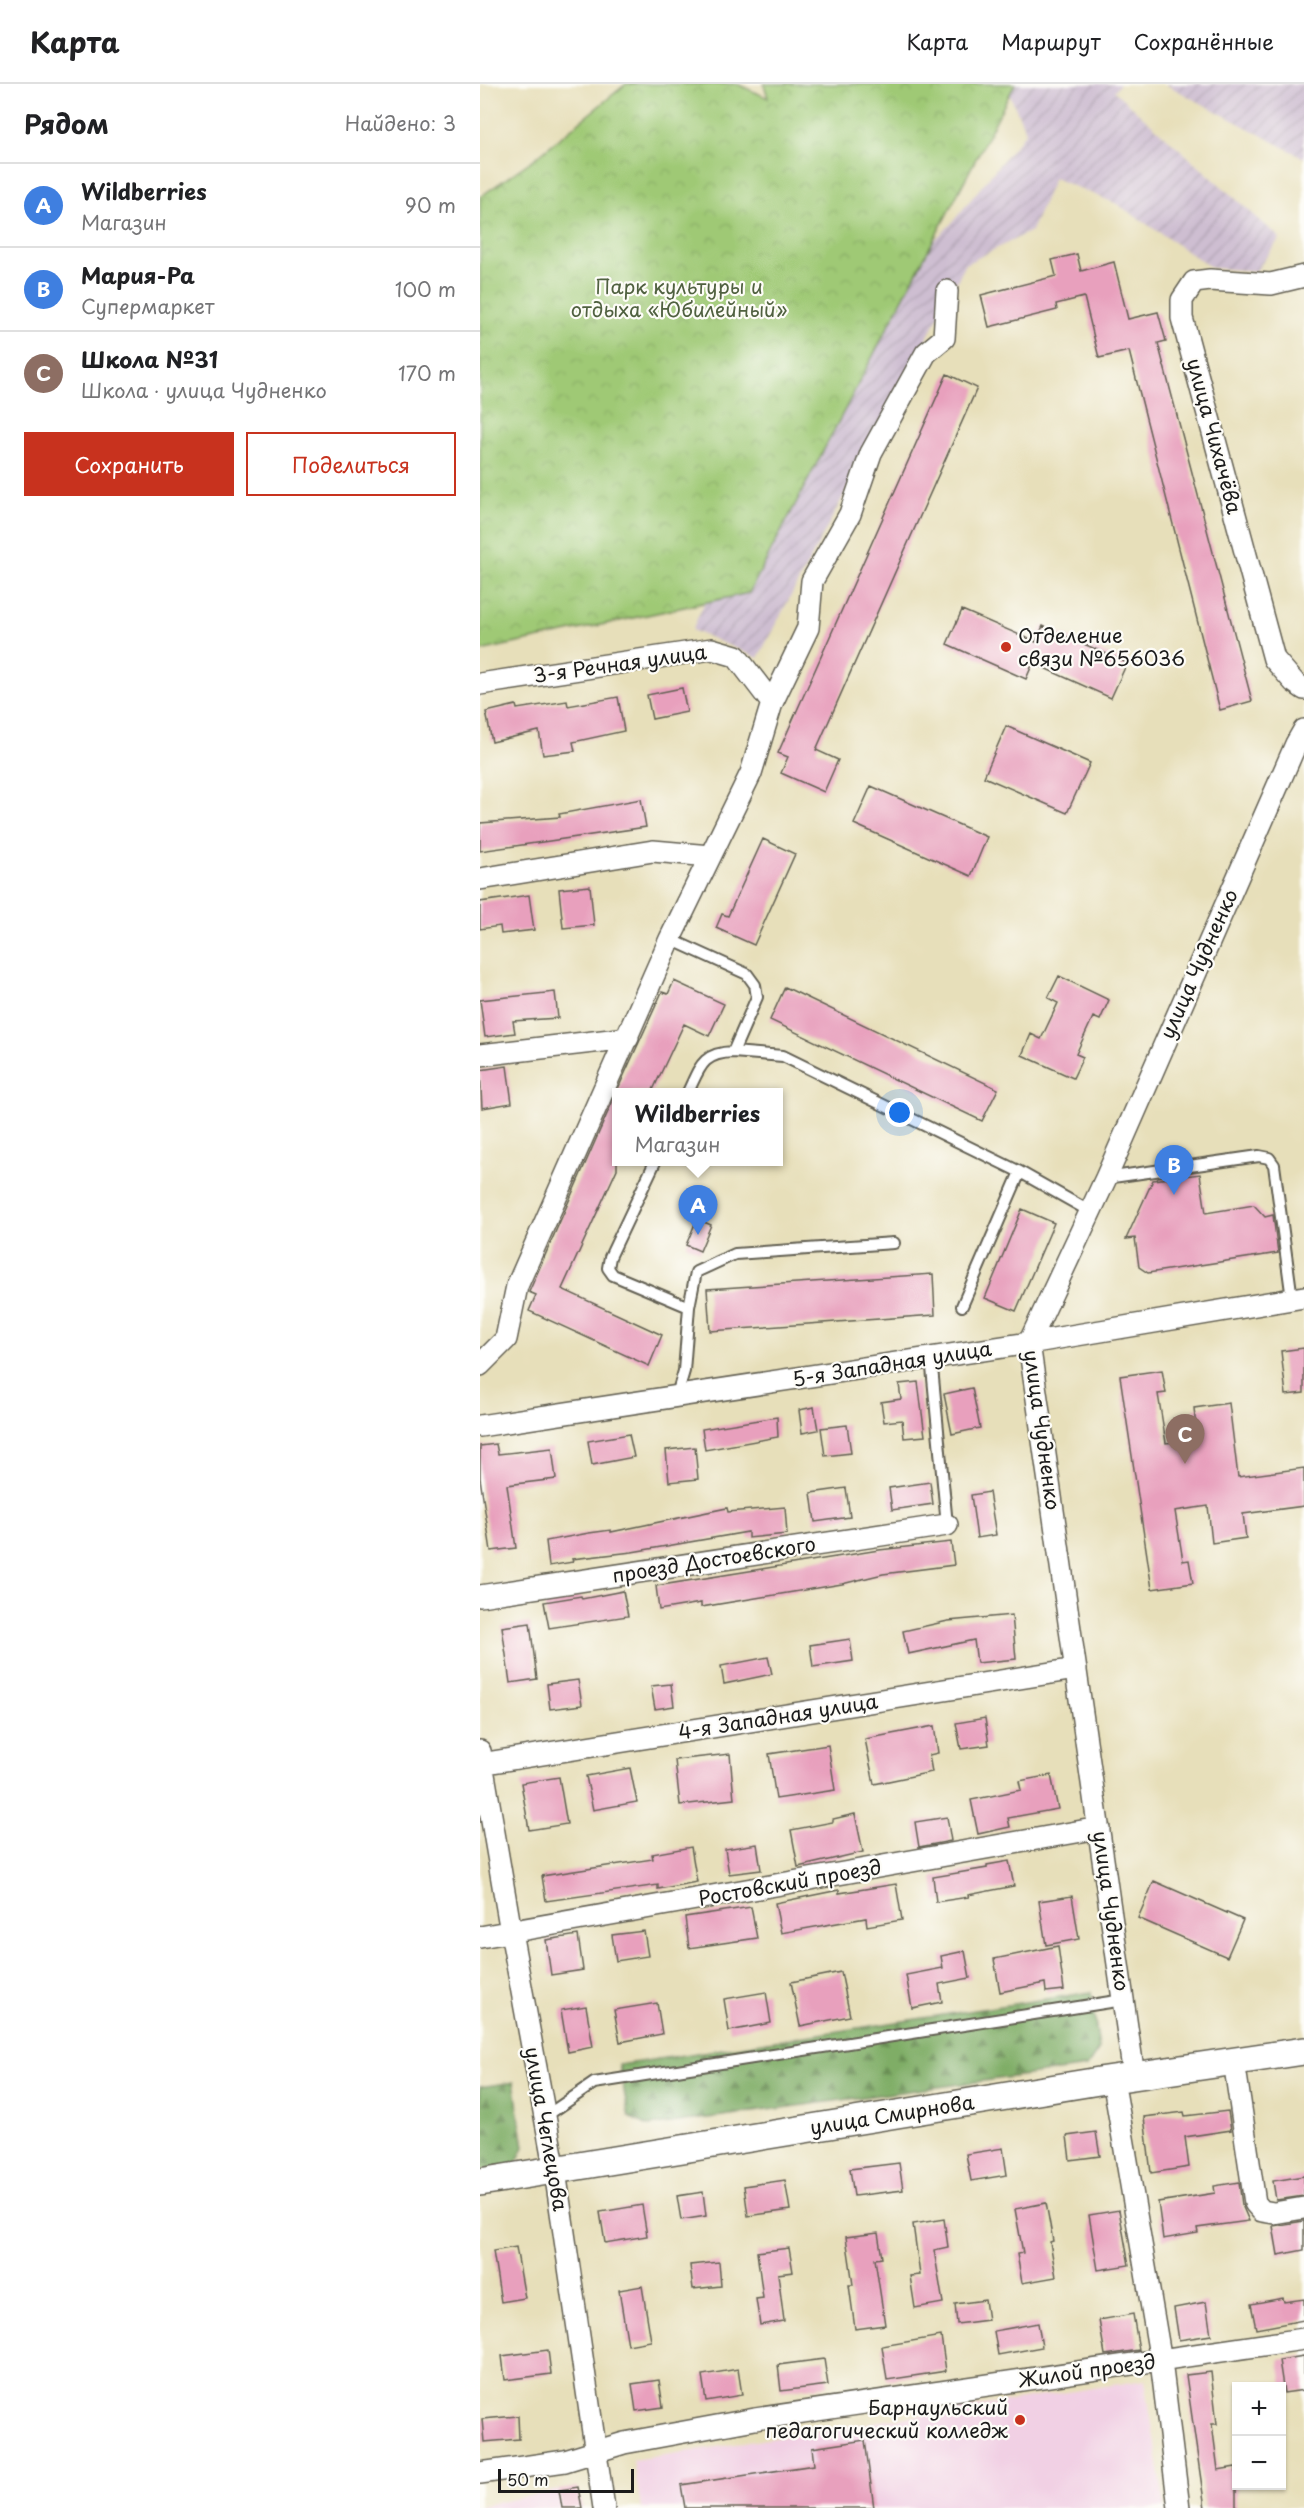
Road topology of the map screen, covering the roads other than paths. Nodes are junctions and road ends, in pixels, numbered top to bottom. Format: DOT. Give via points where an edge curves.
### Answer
graph roads {
  1 [pos="1304,276"];
  2 [pos="947,291"];
  3 [pos="480,684"];
  4 [pos="1304,688"];
  5 [pos="772,702"];
  6 [pos="1304,730"];
  7 [pos="710,856"];
  8 [pos="480,879"];
  9 [pos="670,939"];
  10 [pos="628,1038"];
  11 [pos="733,1052"];
  12 [pos="480,1055"];
  13 [pos="690,1088"];
  14 [pos="653,1166"];
  15 [pos="1020,1172"];
  16 [pos="1106,1178"];
  17 [pos="1091,1212"];
  18 [pos="894,1243"];
  19 [pos="1298,1298"];
  20 [pos="962,1306"];
  21 [pos="689,1307"];
  22 [pos="1029,1343"];
  23 [pos="931,1357"];
  24 [pos="480,1365"];
  25 [pos="677,1395"];
  26 [pos="480,1426"];
  27 [pos="947,1525"];
  28 [pos="480,1596"];
  29 [pos="1076,1669"];
  30 [pos="481,1760"];
  31 [pos="1099,1828"];
  32 [pos="511,1932"];
  33 [pos="480,1937"];
  34 [pos="1123,2000"];
  35 [pos="1304,2050"];
  36 [pos="1234,2061"];
  37 [pos="1124,2078"];
  38 [pos="546,2116"];
  39 [pos="555,2171"];
  40 [pos="480,2182"];
  41 [pos="1304,2208"];
  42 [pos="1304,2339"];
  43 [pos="1161,2361"];
  44 [pos="595,2453"];
  45 [pos="480,2473"];
  46 [pos="604,2508"];
  47 [pos="1179,2508"];
  1 -- 4 [label="street, улица Чихачёва" via="1271,284 1194,282 1182,300 1182,318 1274,659 1293,682"];
  2 -- 5 [label="street" via="944,338 926,353 871,453 850,514 812,581 808,628"];
  3 -- 5 [label="street, 3-я Речная улица" via="712,649 736,656"];
  5 -- 7 [label="street" via="751,773"];
  6 -- 16 [label="street, улица Чудненко"];
  7 -- 8 [label="street" via="653,851"];
  7 -- 9 [label="street"];
  9 -- 10 [label="street"];
  9 -- 11 [label="lane" via="747,974 755,986 757,997"];
  10 -- 12 [label="street"];
  10 -- 24 [label="street" via="517,1286 506,1339"];
  11 -- 13 [label="lane" via="717,1052 702,1063"];
  11 -- 15 [label="lane" via="783,1056"];
  14 -- 21 [label="lane" via="608,1268 613,1275"];
  15 -- 17 [label="lane"];
  15 -- 20 [label="lane"];
  16 -- 17 [label="street, улица Чудненко"];
  16 -- 19 [label="lane" via="1259,1156 1269,1158 1274,1165"];
  17 -- 22 [label="street, улица Чудненко"];
  18 -- 21 [label="lane" via="735,1254 696,1272"];
  19 -- 22 [label="street, 5-я Западная улица"];
  21 -- 25 [label="lane" via="684,1371"];
  22 -- 23 [label="street, 5-я Западная улица"];
  22 -- 29 [label="street, улица Чудненко"];
  23 -- 25 [label="street, 5-я Западная улица"];
  23 -- 27 [label="lane"];
  25 -- 26 [label="street, 5-я Западная улица"];
  27 -- 28 [label="street, проезд Достоевского"];
  29 -- 30 [label="street, 4-я Западная улица"];
  29 -- 31 [label="street, улица Чудненко"];
  30 -- 32 [label="street, улица Чеглецова"];
  31 -- 32 [label="street, Ростовский проезд"];
  31 -- 34 [label="street, улица Чудненко"];
  32 -- 33 [label="street, Ростовский проезд"];
  32 -- 38 [label="street, улица Чеглецова"];
  34 -- 37 [label="street, улица Чудненко"];
  34 -- 38 [label="lane" via="594,2083"];
  35 -- 36 [label="street, улица Смирнова"];
  36 -- 37 [label="street, улица Смирнова"];
  36 -- 41 [label="street" via="1255,2202 1262,2211 1274,2213"];
  37 -- 39 [label="street, улица Смирнова"];
  37 -- 43 [label="street, улица Чудненко"];
  38 -- 39 [label="street, улица Чеглецова"];
  39 -- 40 [label="street, улица Смирнова"];
  39 -- 44 [label="street, улица Чеглецова"];
  42 -- 43 [label="street, Жилой проезд"];
  43 -- 44 [label="street, Жилой проезд" via="755,2419"];
  43 -- 47 [label="street, улица Чудненко"];
  44 -- 45 [label="street, Жилой проезд"];
  44 -- 46 [label="street, улица Чеглецова"];
}
